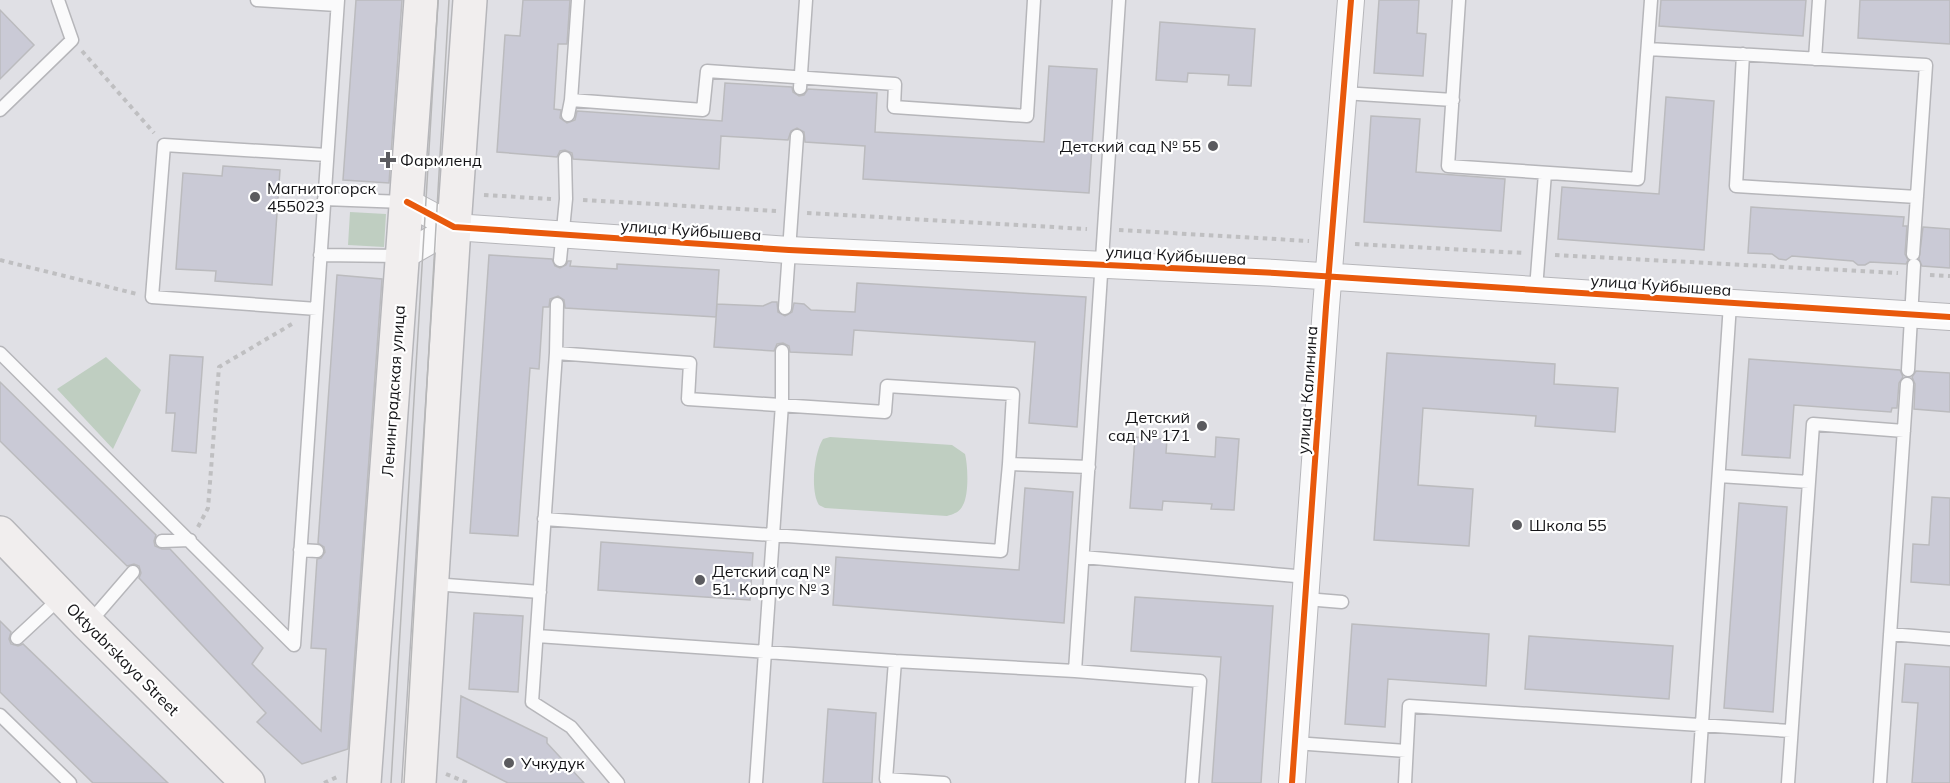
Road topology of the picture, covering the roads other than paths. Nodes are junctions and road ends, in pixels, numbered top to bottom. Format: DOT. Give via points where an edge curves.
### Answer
graph roads {
  1 [pos="58,0"];
  2 [pos="257,0"];
  3 [pos="421,0"];
  4 [pos="470,0"];
  5 [pos="578,0"];
  6 [pos="806,0"];
  7 [pos="1034,0"];
  8 [pos="1119,0"];
  9 [pos="1351,0"];
  10 [pos="1460,0"];
  11 [pos="1652,0"];
  12 [pos="1819,0"];
  13 [pos="338,2"];
  14 [pos="1648,49"];
  15 [pos="1743,54"];
  16 [pos="1815,59"];
  17 [pos="800,83"];
  18 [pos="1343,93"];
  19 [pos="571,100"];
  20 [pos="1453,100"];
  21 [pos="0,110"];
  22 [pos="568,115"];
  23 [pos="797,136"];
  24 [pos="327,155"];
  25 [pos="566,158"];
  26 [pos="1545,173"];
  27 [pos="1917,197"];
  28 [pos="324,199"];
  29 [pos="407,202"];
  30 [pos="454,227"];
  31 [pos="563,234"];
  32 [pos="789,250"];
  33 [pos="320,255"];
  34 [pos="403,256"];
  35 [pos="560,260"];
  36 [pos="1101,265"];
  37 [pos="1329,278"];
  38 [pos="1536,290"];
  39 [pos="557,304"];
  40 [pos="1730,304"];
  41 [pos="785,308"];
  42 [pos="317,309"];
  43 [pos="1911,314"];
  44 [pos="1950,317"];
  45 [pos="782,351"];
  46 [pos="0,353"];
  47 [pos="556,353"];
  48 [pos="1908,370"];
  49 [pos="1907,384"];
  50 [pos="782,404"];
  51 [pos="1904,431"];
  52 [pos="1010,464"];
  53 [pos="1089,467"];
  54 [pos="1719,476"];
  55 [pos="1809,482"];
  56 [pos="544,519"];
  57 [pos="0,533"];
  58 [pos="772,535"];
  59 [pos="190,540"];
  60 [pos="162,541"];
  61 [pos="300,550"];
  62 [pos="317,551"];
  63 [pos="1083,557"];
  64 [pos="133,572"];
  65 [pos="432,584"];
  66 [pos="1307,588"];
  67 [pos="540,592"];
  68 [pos="61,596"];
  69 [pos="1342,602"];
  70 [pos="88,624"];
  71 [pos="1890,634"];
  72 [pos="537,636"];
  73 [pos="17,638"];
  74 [pos="1950,639"];
  75 [pos="765,652"];
  76 [pos="896,661"];
  77 [pos="1075,671"];
  78 [pos="0,715"];
  79 [pos="1702,725"];
  80 [pos="1791,731"];
  81 [pos="1295,743"];
  82 [pos="1406,751"];
  83 [pos="433,778"];
  84 [pos="70,783"];
  85 [pos="248,783"];
  86 [pos="364,783"];
  87 [pos="618,783"];
  88 [pos="756,783"];
  89 [pos="944,783"];
  90 [pos="1191,783"];
  91 [pos="1292,783"];
  92 [pos="1404,783"];
  93 [pos="1698,783"];
  94 [pos="1788,783"];
  95 [pos="1880,783"];
  1 -- 21 [label="lane" via="72,40"];
  2 -- 13 [label="lane"];
  3 -- 29 [label="main road, Ленинградская улица"];
  4 -- 30 [label="main road"];
  5 -- 19 [label="lane"];
  6 -- 17 [label="lane"];
  7 -- 17 [label="lane" via="1027,116 894,107 895,84"];
  8 -- 36 [label="lane"];
  9 -- 18 [label="street, улица Калинина"];
  10 -- 20 [label="lane"];
  11 -- 14 [label="lane"];
  12 -- 16 [label="lane"];
  13 -- 24 [label="lane"];
  14 -- 15 [label="lane"];
  14 -- 26 [label="lane" via="1638,179"];
  15 -- 16 [label="lane"];
  15 -- 27 [label="lane" via="1736,186"];
  16 -- 27 [label="lane" via="1926,65"];
  17 -- 19 [label="lane" via="707,70 703,110"];
  18 -- 20 [label="lane"];
  18 -- 37 [label="street, улица Калинина"];
  19 -- 22 [label="lane"];
  20 -- 26 [label="lane" via="1448,166"];
  23 -- 32 [label="lane"];
  24 -- 28 [label="lane"];
  24 -- 42 [label="lane" via="164,145 152,297"];
  25 -- 31 [label="lane"];
  26 -- 38 [label="lane"];
  27 -- 43 [label="lane"];
  28 -- 29 [label="lane"];
  28 -- 33 [label="lane"];
  29 -- 30 [label="street, улица Куйбышева"];
  29 -- 34 [label="main road, Ленинградская улица"];
  30 -- 31 [label="street, улица Куйбышева"];
  30 -- 34 [label="street"];
  30 -- 65 [label="main road"];
  31 -- 32 [label="street, улица Куйбышева"];
  31 -- 35 [label="lane"];
  32 -- 36 [label="street, улица Куйбышева"];
  32 -- 41 [label="lane"];
  33 -- 34 [label="lane"];
  33 -- 42 [label="lane"];
  34 -- 86 [label="main road, Ленинградская улица" via="376,555"];
  36 -- 37 [label="street, улица Куйбышева"];
  36 -- 53 [label="lane"];
  37 -- 38 [label="street, улица Куйбышева"];
  37 -- 66 [label="street, улица Калинина"];
  38 -- 40 [label="street, улица Куйбышева"];
  39 -- 47 [label="lane"];
  40 -- 43 [label="street, улица Куйбышева"];
  40 -- 54 [label="lane"];
  42 -- 61 [label="lane"];
  43 -- 44 [label="street, улица Куйбышева"];
  43 -- 48 [label="lane"];
  45 -- 50 [label="lane"];
  46 -- 59 [label="lane"];
  47 -- 50 [label="lane" via="690,363 688,399"];
  47 -- 56 [label="lane"];
  49 -- 51 [label="lane"];
  50 -- 52 [label="lane" via="885,412 887,386 1013,394"];
  50 -- 58 [label="lane"];
  51 -- 55 [label="lane" via="1813,424"];
  51 -- 71 [label="lane"];
  52 -- 53 [label="lane"];
  52 -- 58 [label="lane" via="1001,551"];
  53 -- 63 [label="lane"];
  54 -- 55 [label="lane"];
  54 -- 79 [label="lane"];
  55 -- 80 [label="lane"];
  56 -- 58 [label="lane"];
  56 -- 67 [label="lane"];
  57 -- 68 [label="main road, Oktyabrskaya Street"];
  58 -- 75 [label="lane"];
  59 -- 60 [label="lane"];
  59 -- 61 [label="lane" via="294,645"];
  61 -- 62 [label="lane"];
  63 -- 66 [label="lane"];
  63 -- 77 [label="lane"];
  64 -- 70 [label="lane"];
  65 -- 67 [label="lane"];
  65 -- 83 [label="main road"];
  66 -- 69 [label="lane"];
  66 -- 81 [label="street, улица Калинина"];
  67 -- 72 [label="lane"];
  68 -- 70 [label="main road, Oktyabrskaya Street"];
  68 -- 73 [label="lane"];
  70 -- 85 [label="main road, Oktyabrskaya Street"];
  71 -- 74 [label="lane"];
  71 -- 95 [label="lane"];
  72 -- 75 [label="lane"];
  72 -- 87 [label="lane" via="532,702 571,727"];
  75 -- 76 [label="lane"];
  75 -- 88 [label="lane"];
  76 -- 77 [label="lane"];
  76 -- 89 [label="lane" via="886,779"];
  77 -- 90 [label="lane" via="1200,681"];
  78 -- 84 [label="lane"];
  79 -- 80 [label="lane"];
  79 -- 82 [label="lane" via="1409,706"];
  79 -- 93 [label="lane"];
  80 -- 94 [label="lane"];
  81 -- 82 [label="lane"];
  81 -- 91 [label="street, улица Калинина"];
  82 -- 92 [label="lane"];
}
